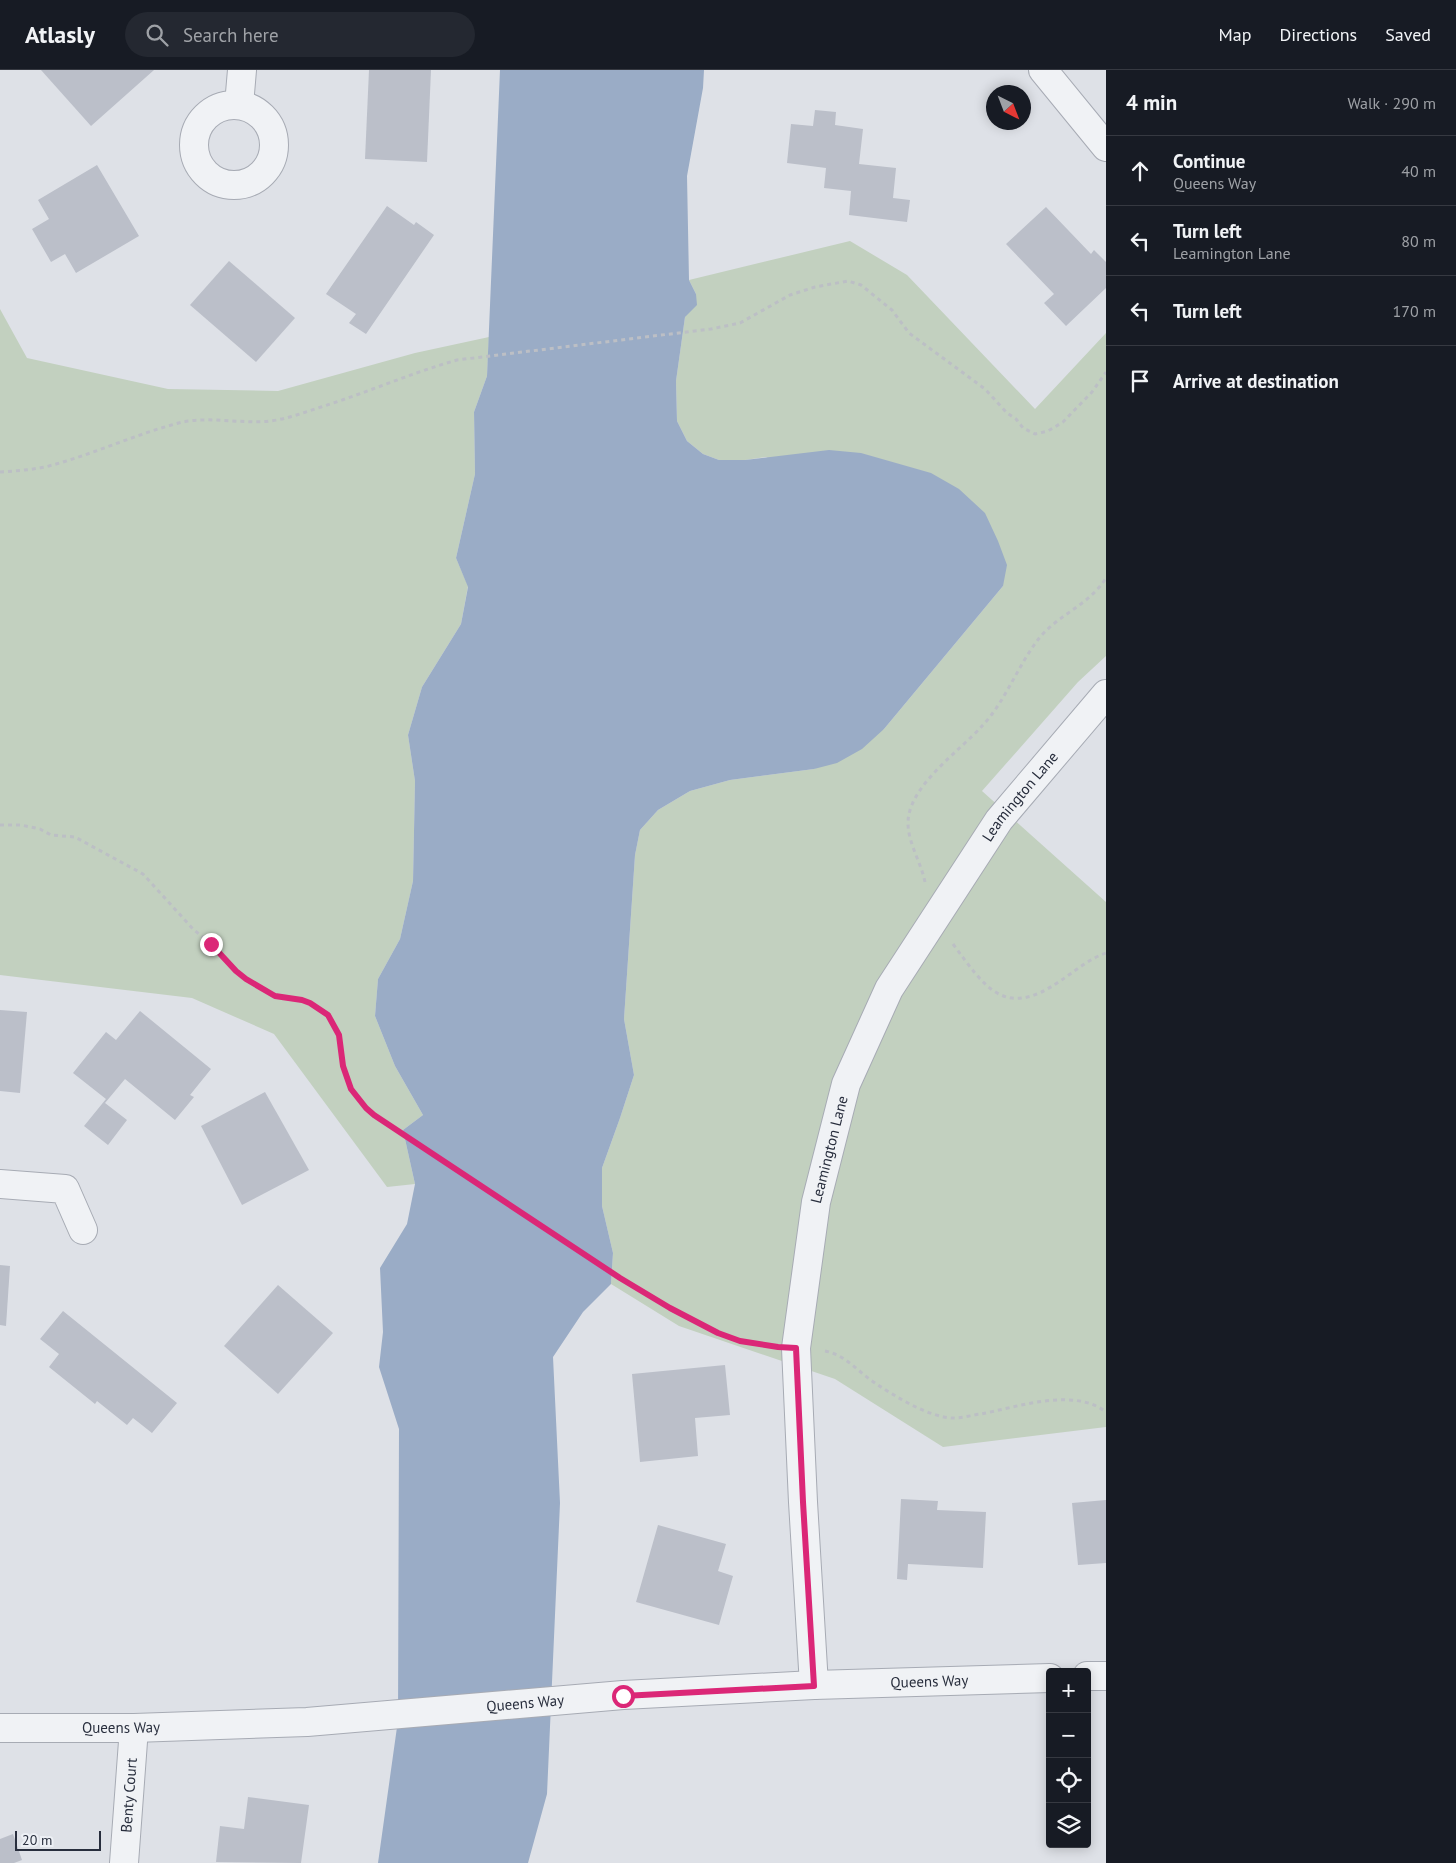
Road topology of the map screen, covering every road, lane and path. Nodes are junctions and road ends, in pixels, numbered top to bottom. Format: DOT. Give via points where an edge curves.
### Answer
graph roads {
  1 [pos="242,70"];
  2 [pos="1043,70"];
  3 [pos="239,106"];
  4 [pos="1106,147"];
  5 [pos="1106,372"];
  6 [pos="0,472"];
  7 [pos="1106,578"];
  8 [pos="1106,694"];
  9 [pos="0,825"];
  10 [pos="937,915"];
  11 [pos="1106,953"];
  12 [pos="0,1184"];
  13 [pos="83,1230"];
  14 [pos="796,1348"];
  15 [pos="1106,1412"];
  16 [pos="1091,1676"];
  17 [pos="1106,1676"];
  18 [pos="1046,1678"];
  19 [pos="814,1686"];
  20 [pos="0,1728"];
  21 [pos="134,1728"];
  22 [pos="124,1863"];
  1 -- 3 [label="street"];
  2 -- 4 [label="street"];
  5 -- 6 [label="path" via="1063,422 1035,434 1023,428 984,389 909,333 892,310 861,285 848,281 790,296 740,323 474,358 434,367 363,394 277,420 217,419 177,423 44,467"];
  7 -- 10 [label="path" via="1092,596 1042,635 983,726 925,782 918,795 908,823 932,910"];
  8 -- 10 [label="street, Leamington Lane" via="998,820"];
  9 -- 14 [label="path" via="21,825 52,835 75,837 143,874 193,929 246,979 275,996 302,1000 323,1010 339,1035 343,1066 351,1089 366,1108 620,1278 718,1333 740,1341"];
  10 -- 11 [label="path" via="976,975 988,988 1003,996 1020,998 1040,994"];
  10 -- 14 [label="street, Leamington Lane" via="889,989 846,1084 816,1202"];
  12 -- 13 [label="street" via="66,1189"];
  14 -- 15 [label="path" via="831,1352 846,1359 875,1383 934,1416 955,1418 1032,1403 1068,1400 1095,1405"];
  14 -- 19 [label="street, Leamington Lane"];
  16 -- 17 [label="street"];
  18 -- 19 [label="street, Queens Way"];
  19 -- 21 [label="street, Queens Way" via="623,1696 307,1722"];
  20 -- 21 [label="street, Queens Way"];
  21 -- 22 [label="street, Benty Court"];
}
